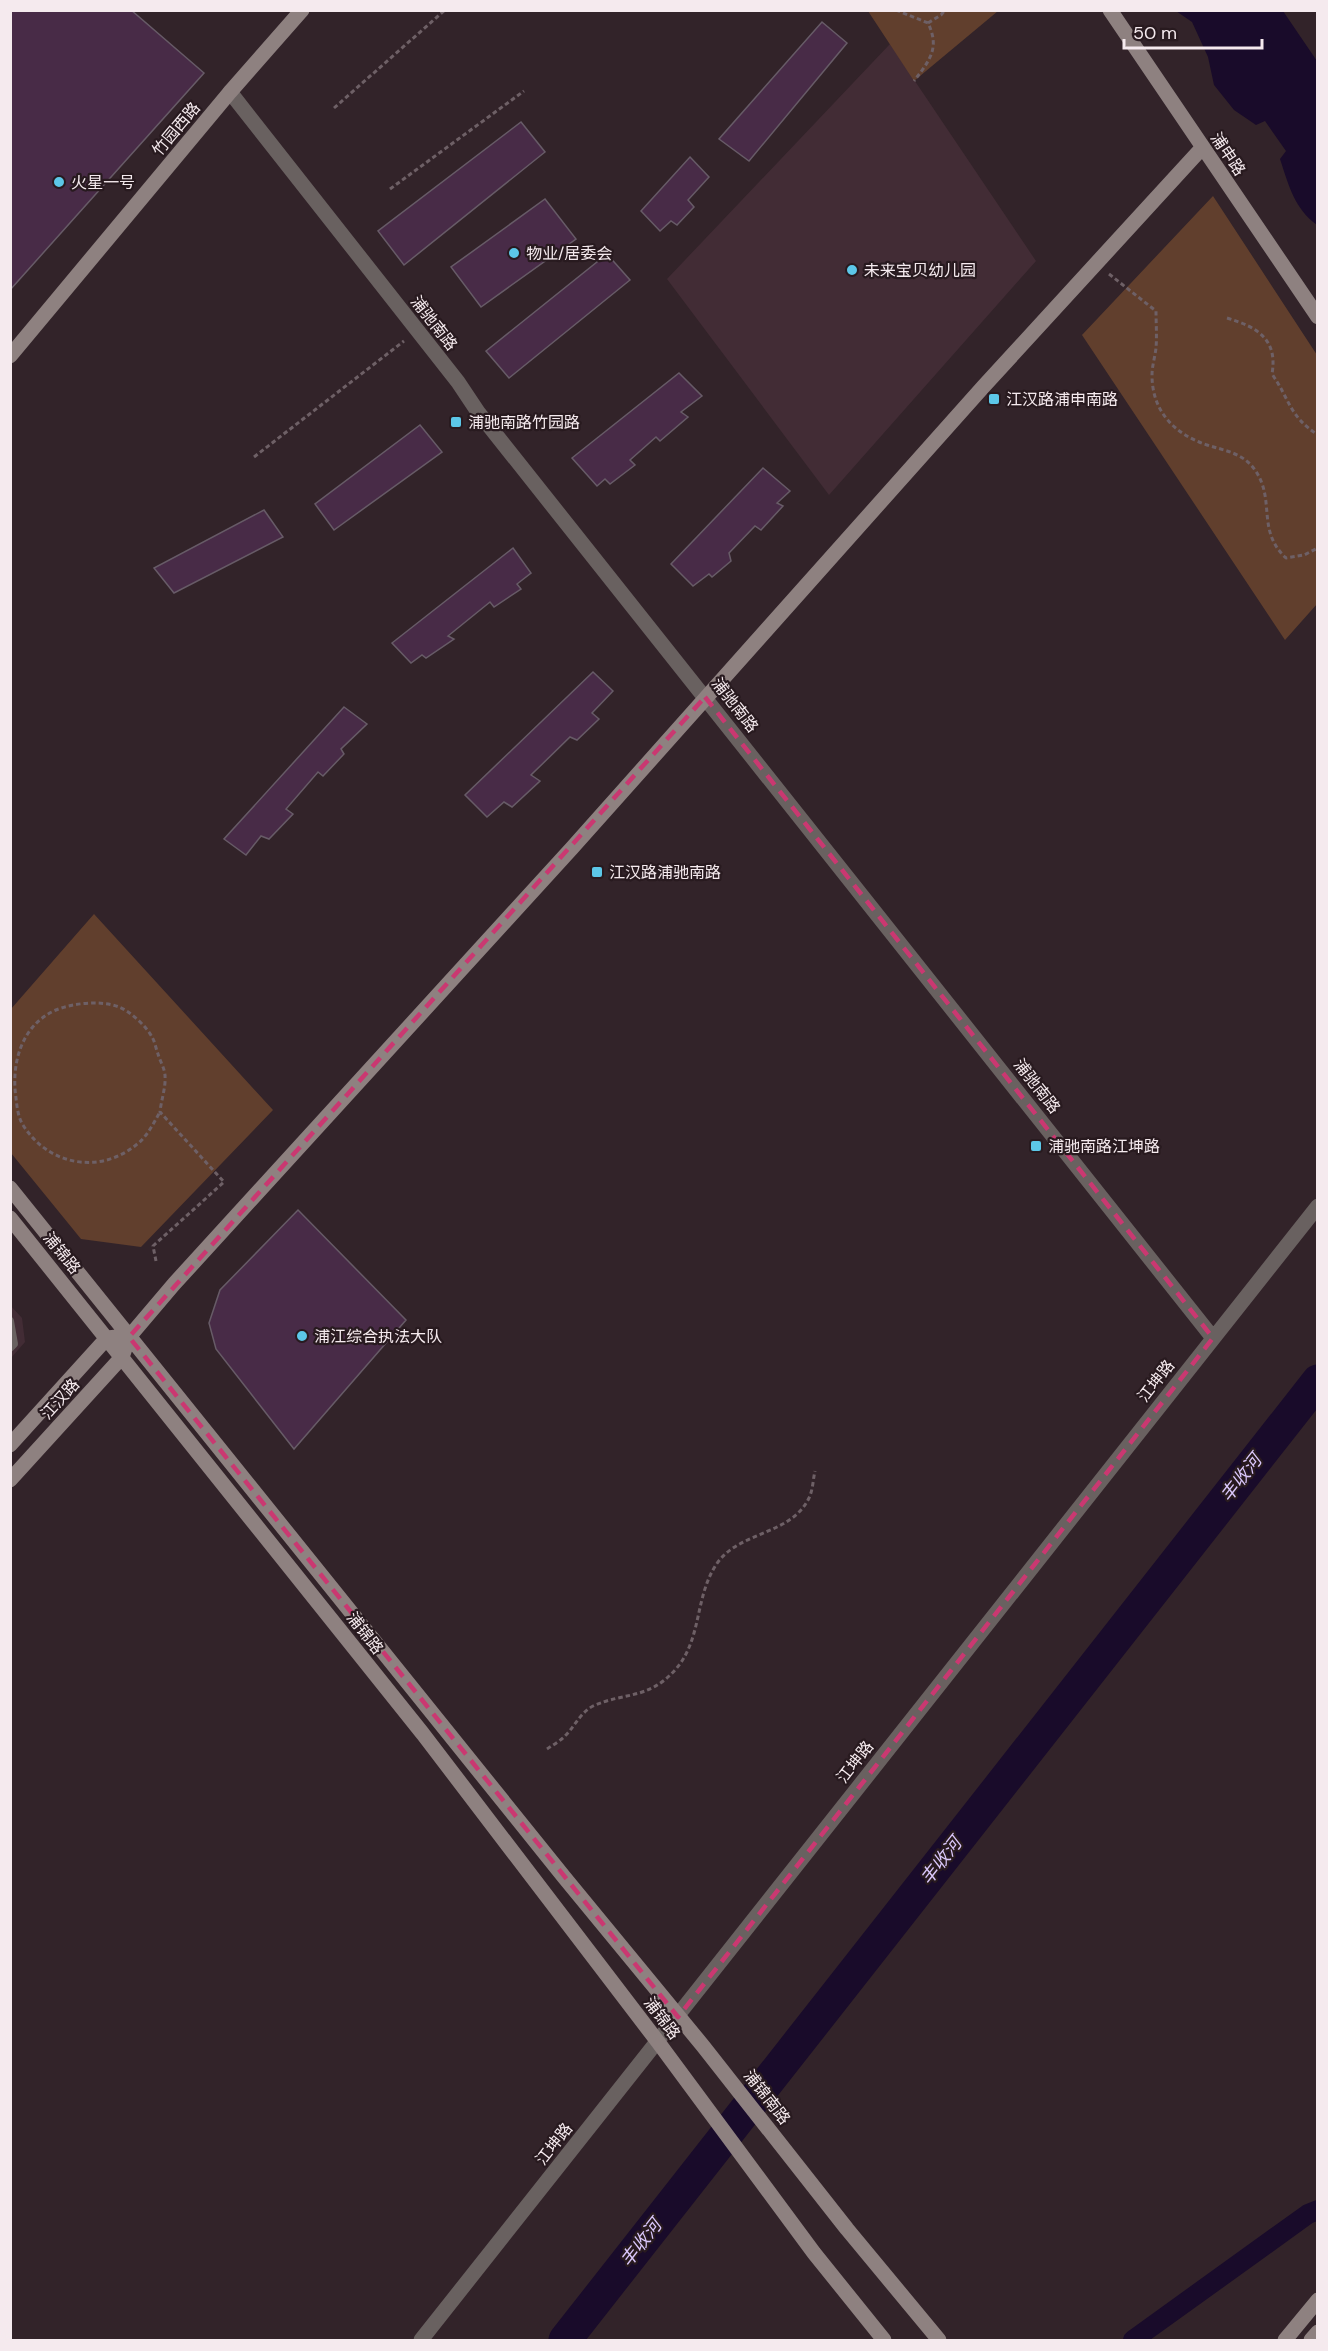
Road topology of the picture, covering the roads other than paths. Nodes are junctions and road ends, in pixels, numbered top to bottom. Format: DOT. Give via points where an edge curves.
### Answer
graph roads {
  1 [pos="303,10"];
  2 [pos="1110,10"];
  3 [pos="230,93"];
  4 [pos="1202,148"];
  5 [pos="1317,317"];
  6 [pos="10,356"];
  7 [pos="705,697"];
  8 [pos="10,1188"];
  9 [pos="1317,1206"];
  10 [pos="10,1218"];
  11 [pos="10,1321"];
  12 [pos="129,1337"];
  13 [pos="107,1338"];
  14 [pos="1213,1338"];
  15 [pos="10,1348"];
  16 [pos="122,1357"];
  17 [pos="10,1445"];
  18 [pos="10,1480"];
  19 [pos="564,1877"];
  20 [pos="678,2017"];
  21 [pos="658,2042"];
  22 [pos="1317,2300"];
  23 [pos="1317,2332"];
  24 [pos="421,2340"];
  25 [pos="884,2340"];
  26 [pos="939,2340"];
  27 [pos="1285,2340"];
  28 [pos="1311,2340"];
  1 -- 3 [label="main road, 竹园西路"];
  2 -- 4 [label="main road, 浦申路"];
  3 -- 6 [label="main road, 竹园西路"];
  3 -- 7 [label="street, 浦驰南路"];
  4 -- 5 [label="main road, 浦申路"];
  4 -- 7 [label="main road"];
  7 -- 12 [label="main road"];
  7 -- 14 [label="street, 浦驰南路"];
  8 -- 12 [label="main road, 浦锦路"];
  9 -- 14 [label="street, 江坤路"];
  10 -- 13 [label="main road, 浦锦路"];
  11 -- 15 [label="lane" via="14,1344"];
  12 -- 13 [label="main road"];
  12 -- 16 [label="main road, 江汉路"];
  12 -- 19 [label="main road, 浦锦路"];
  13 -- 16 [label="main road, 浦锦路"];
  13 -- 17 [label="main road"];
  14 -- 20 [label="street, 江坤路"];
  16 -- 18 [label="main road, 江汉路"];
  16 -- 21 [label="main road, 浦锦路" via="423,1734"];
  19 -- 20 [label="main road, 浦锦南路"];
  20 -- 21 [label="street, 江坤路"];
  20 -- 26 [label="main road, 浦锦南路"];
  21 -- 24 [label="street, 江坤路"];
  21 -- 25 [label="main road, 浦锦路"];
  22 -- 27 [label="main road"];
  23 -- 28 [label="main road"];
}
